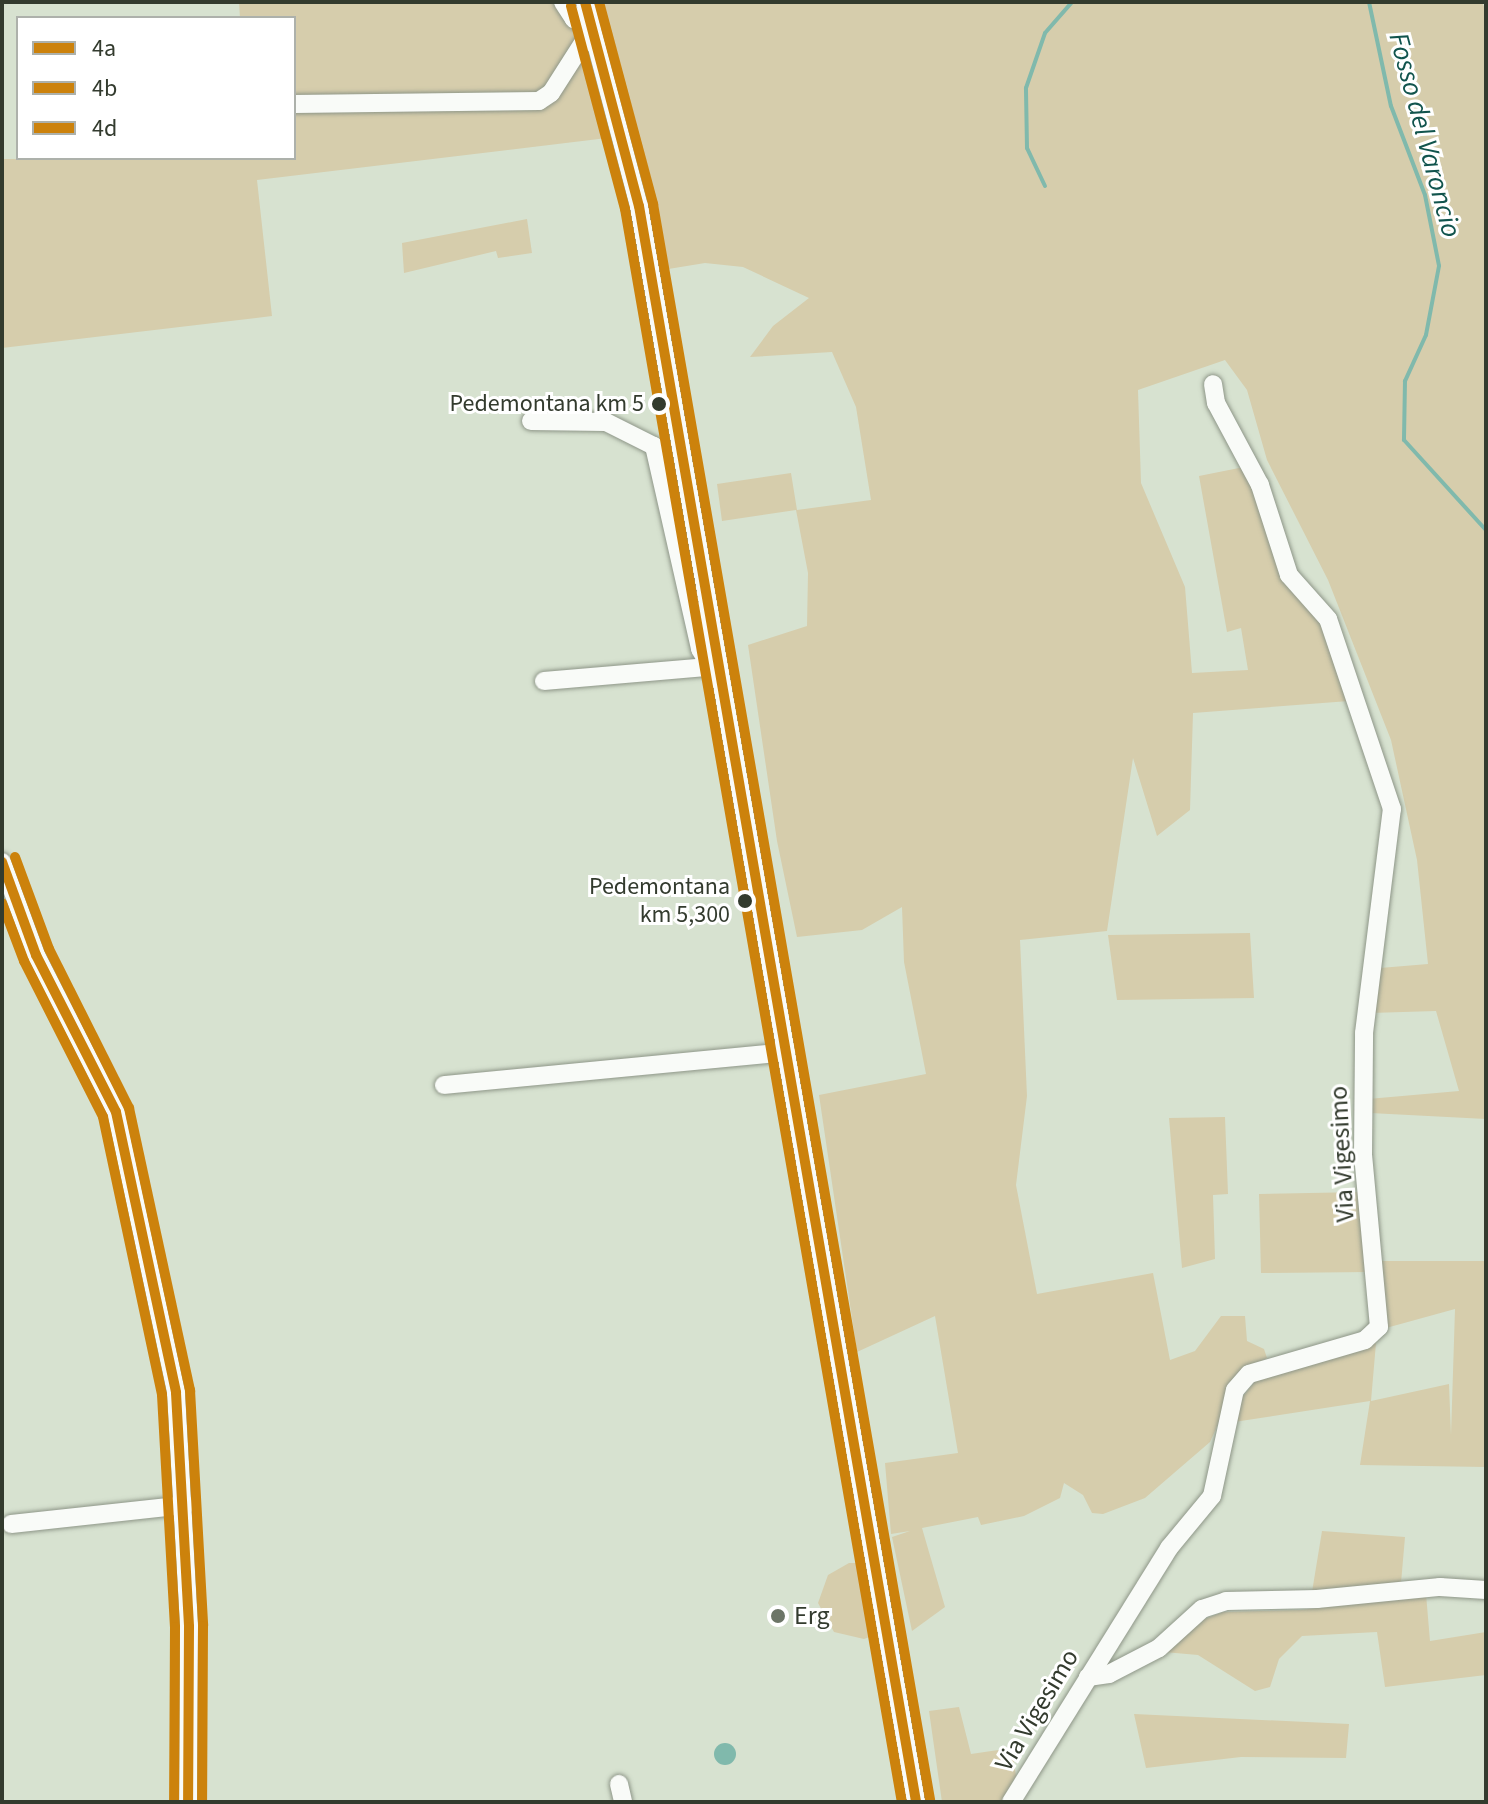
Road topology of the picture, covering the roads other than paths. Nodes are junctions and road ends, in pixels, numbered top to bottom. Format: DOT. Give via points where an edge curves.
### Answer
graph roads {
  1 [pos="563,2"];
  2 [pos="585,2"];
  3 [pos="592,29"];
  4 [pos="296,104"];
  5 [pos="1213,384"];
  6 [pos="531,421"];
  7 [pos="708,667"];
  8 [pos="544,681"];
  9 [pos="722,685"];
  10 [pos="2,862"];
  11 [pos="786,1052"];
  12 [pos="444,1085"];
  13 [pos="185,1505"];
  14 [pos="11,1524"];
  15 [pos="1486,1590"];
  16 [pos="1088,1677"];
  17 [pos="188,1802"];
  18 [pos="916,1802"];
  19 [pos="1011,1802"];
  1 -- 3 [label="street" via="574,19"];
  2 -- 3 [label="street"];
  3 -- 4 [label="street" via="551,93 534,102"];
  3 -- 9 [label="street" via="638,200"];
  5 -- 16 [label="street, Via Vigesimo" via="1216,403 1260,485 1289,575 1328,619 1392,809 1364,1033 1363,1156 1379,1327 1365,1340 1249,1374 1235,1390 1212,1496 1169,1548"];
  6 -- 7 [label="street" via="606,422 654,446"];
  7 -- 8 [label="street"];
  7 -- 9 [label="street"];
  9 -- 11 [label="street"];
  10 -- 13 [label="street" via="36,955 116,1112 176,1393"];
  11 -- 12 [label="street"];
  11 -- 18 [label="street"];
  13 -- 14 [label="street"];
  13 -- 17 [label="street"];
  15 -- 16 [label="street" via="1440,1587 1226,1601 1202,1609 1147,1654 1109,1674"];
  16 -- 19 [label="street, Via Vigesimo"];
}
